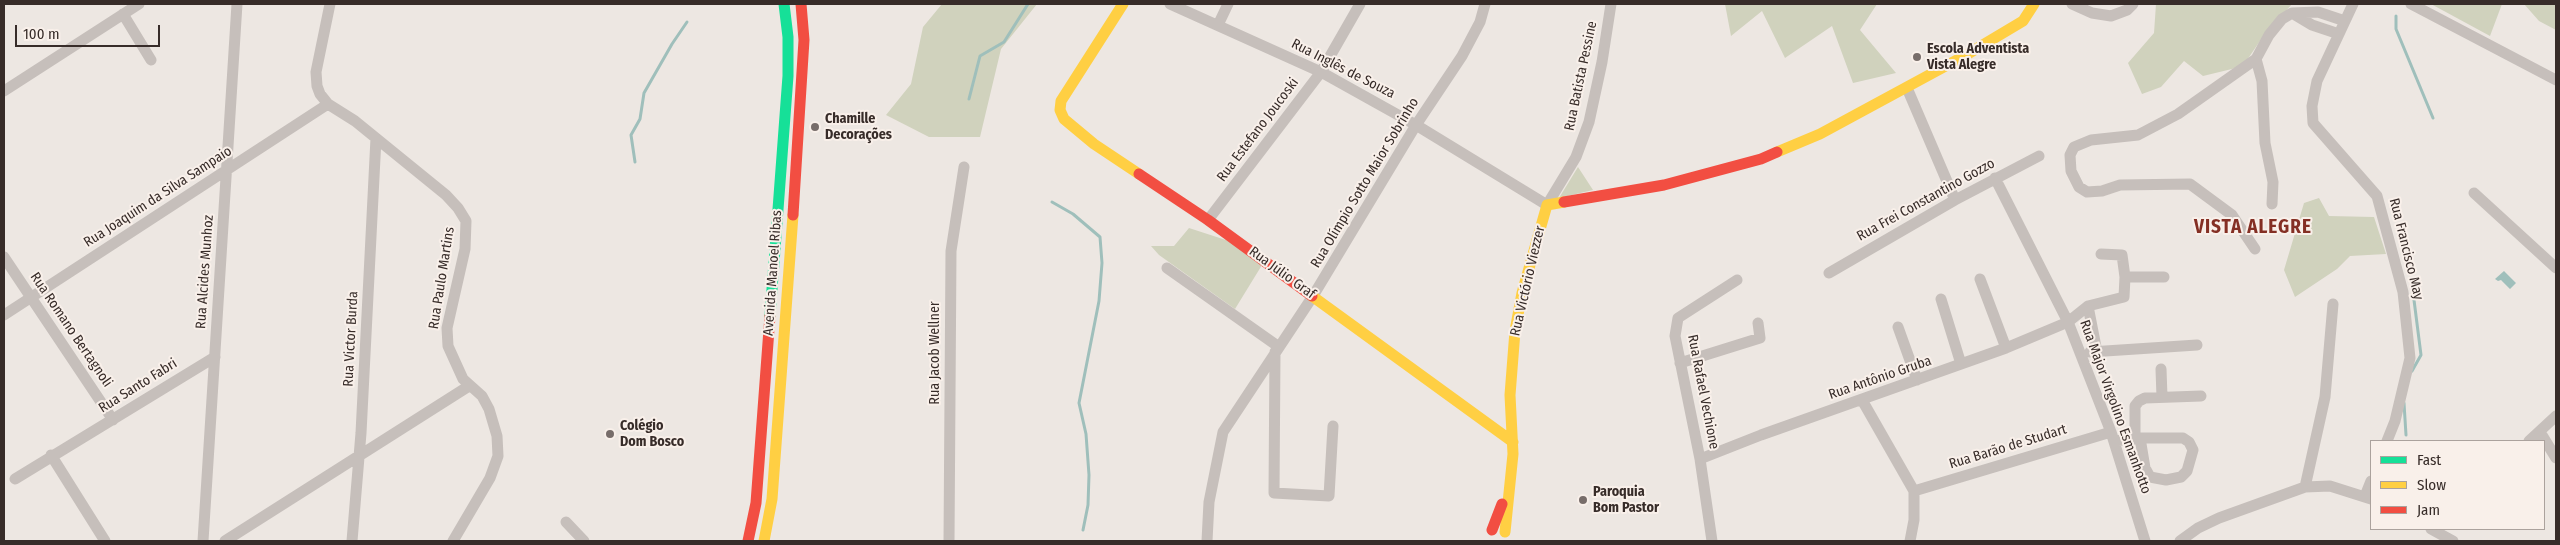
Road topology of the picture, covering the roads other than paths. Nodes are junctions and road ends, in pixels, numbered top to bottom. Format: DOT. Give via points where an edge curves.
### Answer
graph roads {
  1 [pos="139,4"];
  2 [pos="237,4"];
  3 [pos="330,4"];
  4 [pos="784,4"];
  5 [pos="801,4"];
  6 [pos="1123,4"];
  7 [pos="1170,4"];
  8 [pos="1228,4"];
  9 [pos="1360,4"];
  10 [pos="1486,4"];
  11 [pos="1611,4"];
  12 [pos="2034,4"];
  13 [pos="2072,4"];
  14 [pos="2132,4"];
  15 [pos="2353,4"];
  16 [pos="2411,4"];
  17 [pos="2292,13"];
  18 [pos="124,14"];
  19 [pos="2345,21"];
  20 [pos="1218,25"];
  21 [pos="2340,34"];
  22 [pos="2256,59"];
  23 [pos="151,60"];
  24 [pos="1321,72"];
  25 [pos="788,76"];
  26 [pos="2556,80"];
  27 [pos="1907,88"];
  28 [pos="4,90"];
  29 [pos="801,100"];
  30 [pos="328,104"];
  31 [pos="1416,126"];
  32 [pos="376,138"];
  33 [pos="2039,156"];
  34 [pos="964,167"];
  35 [pos="226,170"];
  36 [pos="1996,178"];
  37 [pos="2474,193"];
  38 [pos="1955,200"];
  39 [pos="2272,204"];
  40 [pos="1547,205"];
  41 [pos="1208,220"];
  42 [pos="2255,249"];
  43 [pos="2101,254"];
  44 [pos="4,257"];
  45 [pos="2555,265"];
  46 [pos="1167,268"];
  47 [pos="1829,273"];
  48 [pos="2125,277"];
  49 [pos="2164,277"];
  50 [pos="1980,279"];
  51 [pos="1737,280"];
  52 [pos="1313,296"];
  53 [pos="30,298"];
  54 [pos="1941,299"];
  55 [pos="2332,304"];
  56 [pos="2088,306"];
  57 [pos="4,315"];
  58 [pos="2068,322"];
  59 [pos="1758,323"];
  60 [pos="769,326"];
  61 [pos="1898,327"];
  62 [pos="784,331"];
  63 [pos="2197,345"];
  64 [pos="2006,348"];
  65 [pos="1277,350"];
  66 [pos="2081,352"];
  67 [pos="2097,352"];
  68 [pos="215,357"];
  69 [pos="1680,363"];
  70 [pos="1961,364"];
  71 [pos="766,367"];
  72 [pos="781,369"];
  73 [pos="2162,369"];
  74 [pos="1917,380"];
  75 [pos="469,386"];
  76 [pos="2201,396"];
  77 [pos="2162,397"];
  78 [pos="1862,400"];
  79 [pos="2556,416"];
  80 [pos="113,420"];
  81 [pos="1332,426"];
  82 [pos="2540,432"];
  83 [pos="2112,437"];
  84 [pos="2138,438"];
  85 [pos="2387,440"];
  86 [pos="2530,440"];
  87 [pos="2545,440"];
  88 [pos="2545,440"];
  89 [pos="1513,442"];
  90 [pos="51,455"];
  91 [pos="358,456"];
  92 [pos="2556,458"];
  93 [pos="1700,459"];
  94 [pos="1511,478"];
  95 [pos="15,479"];
  96 [pos="2305,487"];
  97 [pos="1914,491"];
  98 [pos="2368,498"];
  99 [pos="566,522"];
  100 [pos="2433,530"];
  101 [pos="1490,536"];
  102 [pos="1505,537"];
  103 [pos="105,541"];
  104 [pos="203,541"];
  105 [pos="226,541"];
  106 [pos="352,541"];
  107 [pos="453,541"];
  108 [pos="584,541"];
  109 [pos="748,541"];
  110 [pos="764,541"];
  111 [pos="949,541"];
  112 [pos="1207,541"];
  113 [pos="1712,541"];
  114 [pos="1910,541"];
  115 [pos="2146,541"];
  116 [pos="2180,541"];
  117 [pos="2454,541"];
  1 -- 18 [label="street"];
  2 -- 35 [label="street, Rua Alcides Munhoz"];
  3 -- 30 [label="street, Rua Paulo Martins" via="316,80 320,94"];
  4 -- 25 [label="street, Avenida Manoel Ribas"];
  5 -- 29 [label="street, Avenida Manoel Ribas" via="804,40"];
  6 -- 41 [label="street, Rua Júlio Graf" via="1061,101 1060,110 1064,119 1094,144"];
  7 -- 20 [label="street, Rua Inglês de Souza"];
  8 -- 20 [label="street"];
  9 -- 24 [label="street, Rua Estefano Joucoski"];
  10 -- 31 [label="street, Rua Olímpio Sotto Maior Sobrinho" via="1462,56"];
  11 -- 40 [label="street, Rua Batista Pessine" via="1589,122 1576,157"];
  12 -- 27 [label="street" via="2023,21"];
  13 -- 14 [label="street" via="2092,13 2111,16 2127,10"];
  15 -- 19 [label="street, Rua Francisco May"];
  16 -- 26 [label="street"];
  17 -- 19 [label="street" via="2318,12"];
  17 -- 21 [label="street"];
  17 -- 22 [label="street" via="2282,18"];
  18 -- 23 [label="street"];
  18 -- 28 [label="street"];
  19 -- 21 [label="street, Rua Francisco May"];
  20 -- 24 [label="street, Rua Inglês de Souza"];
  21 -- 85 [label="street, Rua Francisco May" via="2317,81 2312,106 2313,123 2378,196 2403,292 2410,358 2398,412"];
  22 -- 39 [label="street" via="2262,81"];
  22 -- 42 [label="street" via="2216,90 2162,123 2138,135 2091,140 2074,147 2070,155 2071,171 2079,187 2087,192 2120,185 2190,184 2232,215"];
  24 -- 31 [label="street, Rua Inglês de Souza"];
  24 -- 41 [label="street, Rua Estefano Joucoski"];
  25 -- 29 [label="street" via="796,97"];
  25 -- 60 [label="street, Avenida Manoel Ribas"];
  27 -- 38 [label="street"];
  27 -- 40 [label="street" via="1820,134 1761,159 1664,186"];
  29 -- 62 [label="street, Avenida Manoel Ribas"];
  30 -- 32 [label="street, Rua Paulo Martins"];
  30 -- 35 [label="street, Rua Joaquim da Silva Sampaio"];
  31 -- 40 [label="street, Rua Inglês de Souza"];
  31 -- 52 [label="street, Rua Olímpio Sotto Maior Sobrinho"];
  32 -- 75 [label="street, Rua Paulo Martins" via="446,195 466,221 466,238 447,337 450,353"];
  32 -- 91 [label="street, Rua Victor Burda"];
  33 -- 36 [label="street, Rua Frei Constantino Gozzo"];
  34 -- 111 [label="street, Rua Jacob Wellner" via="950,251"];
  35 -- 53 [label="street, Rua Joaquim da Silva Sampaio"];
  35 -- 68 [label="street, Rua Alcides Munhoz"];
  36 -- 38 [label="street, Rua Frei Constantino Gozzo"];
  36 -- 58 [label="street, Rua Major Virgolino Esmanhotto"];
  37 -- 45 [label="street"];
  38 -- 47 [label="street, Rua Frei Constantino Gozzo"];
  40 -- 89 [label="street, Rua Victório Viezzer" via="1522,293 1515,331 1510,388"];
  41 -- 52 [label="street, Rua Júlio Graf"];
  43 -- 48 [label="street" via="2122,254"];
  44 -- 53 [label="street, Rua Romano Bertagnoli"];
  46 -- 65 [label="street"];
  48 -- 49 [label="street"];
  48 -- 56 [label="street" via="2124,297"];
  50 -- 64 [label="street"];
  51 -- 69 [label="street, Rua Rafael Vechione" via="1678,318 1675,336"];
  52 -- 65 [label="street, Rua Olímpio Sotto Maior Sobrinho"];
  52 -- 89 [label="street, Rua Júlio Graf"];
  53 -- 57 [label="street, Rua Joaquim da Silva Sampaio"];
  53 -- 80 [label="street, Rua Romano Bertagnoli"];
  54 -- 70 [label="street"];
  55 -- 96 [label="street" via="2325,397"];
  56 -- 58 [label="street, Rua Antônio Gruba"];
  56 -- 67 [label="street"];
  58 -- 64 [label="street, Rua Antônio Gruba"];
  58 -- 66 [label="street, Rua Major Virgolino Esmanhotto"];
  59 -- 69 [label="street" via="1760,338"];
  60 -- 62 [label="street" via="777,334"];
  60 -- 71 [label="street, Avenida Manoel Ribas"];
  61 -- 74 [label="street"];
  62 -- 72 [label="street, Avenida Manoel Ribas"];
  63 -- 67 [label="street"];
  64 -- 70 [label="street, Rua Antônio Gruba"];
  65 -- 81 [label="street" via="1274,494 1329,496"];
  65 -- 112 [label="street, Rua Olímpio Sotto Maior Sobrinho" via="1223,432 1209,502"];
  66 -- 67 [label="street"];
  66 -- 83 [label="street, Rua Major Virgolino Esmanhotto"];
  68 -- 80 [label="street, Rua Santo Fabri"];
  68 -- 104 [label="street, Rua Alcides Munhoz"];
  69 -- 93 [label="street, Rua Rafael Vechione"];
  70 -- 74 [label="street, Rua Antônio Gruba"];
  71 -- 72 [label="street" via="776,363"];
  71 -- 109 [label="street, Avenida Manoel Ribas" via="756,503"];
  72 -- 110 [label="street, Avenida Manoel Ribas" via="772,499"];
  73 -- 77 [label="street"];
  74 -- 78 [label="street, Rua Antônio Gruba"];
  75 -- 91 [label="street"];
  75 -- 107 [label="street, Rua Paulo Martins" via="486,402 493,418 498,456 490,478"];
  76 -- 77 [label="street"];
  77 -- 84 [label="street" via="2145,398 2135,406"];
  78 -- 93 [label="street, Rua Antônio Gruba"];
  78 -- 97 [label="street"];
  79 -- 82 [label="street"];
  80 -- 90 [label="street, Rua Santo Fabri"];
  82 -- 86 [label="street"];
  82 -- 87 [label="street"];
  83 -- 84 [label="street, Rua Barão de Studart"];
  83 -- 97 [label="street, Rua Barão de Studart"];
  83 -- 115 [label="street, Rua Major Virgolino Esmanhotto"];
  84 -- 84 [label="street" via="2183,438 2189,442 2193,450 2187,471 2181,477 2166,480 2150,477"];
  88 -- 92 [label="street"];
  89 -- 94 [label="street, Rua Victório Viezzer"];
  90 -- 95 [label="street, Rua Santo Fabri"];
  90 -- 103 [label="street"];
  91 -- 105 [label="street"];
  91 -- 106 [label="street, Rua Victor Burda"];
  93 -- 113 [label="street, Rua Rafael Vechione"];
  94 -- 101 [label="street, Rua Victório Viezzer"];
  94 -- 102 [label="street, Rua Victório Viezzer"];
  96 -- 98 [label="street" via="2330,486"];
  96 -- 116 [label="street" via="2219,518"];
  97 -- 114 [label="street"];
  99 -- 108 [label="street"];
  100 -- 117 [label="street"];
  101 -- 102 [label="street" via="1499,527"];
}
